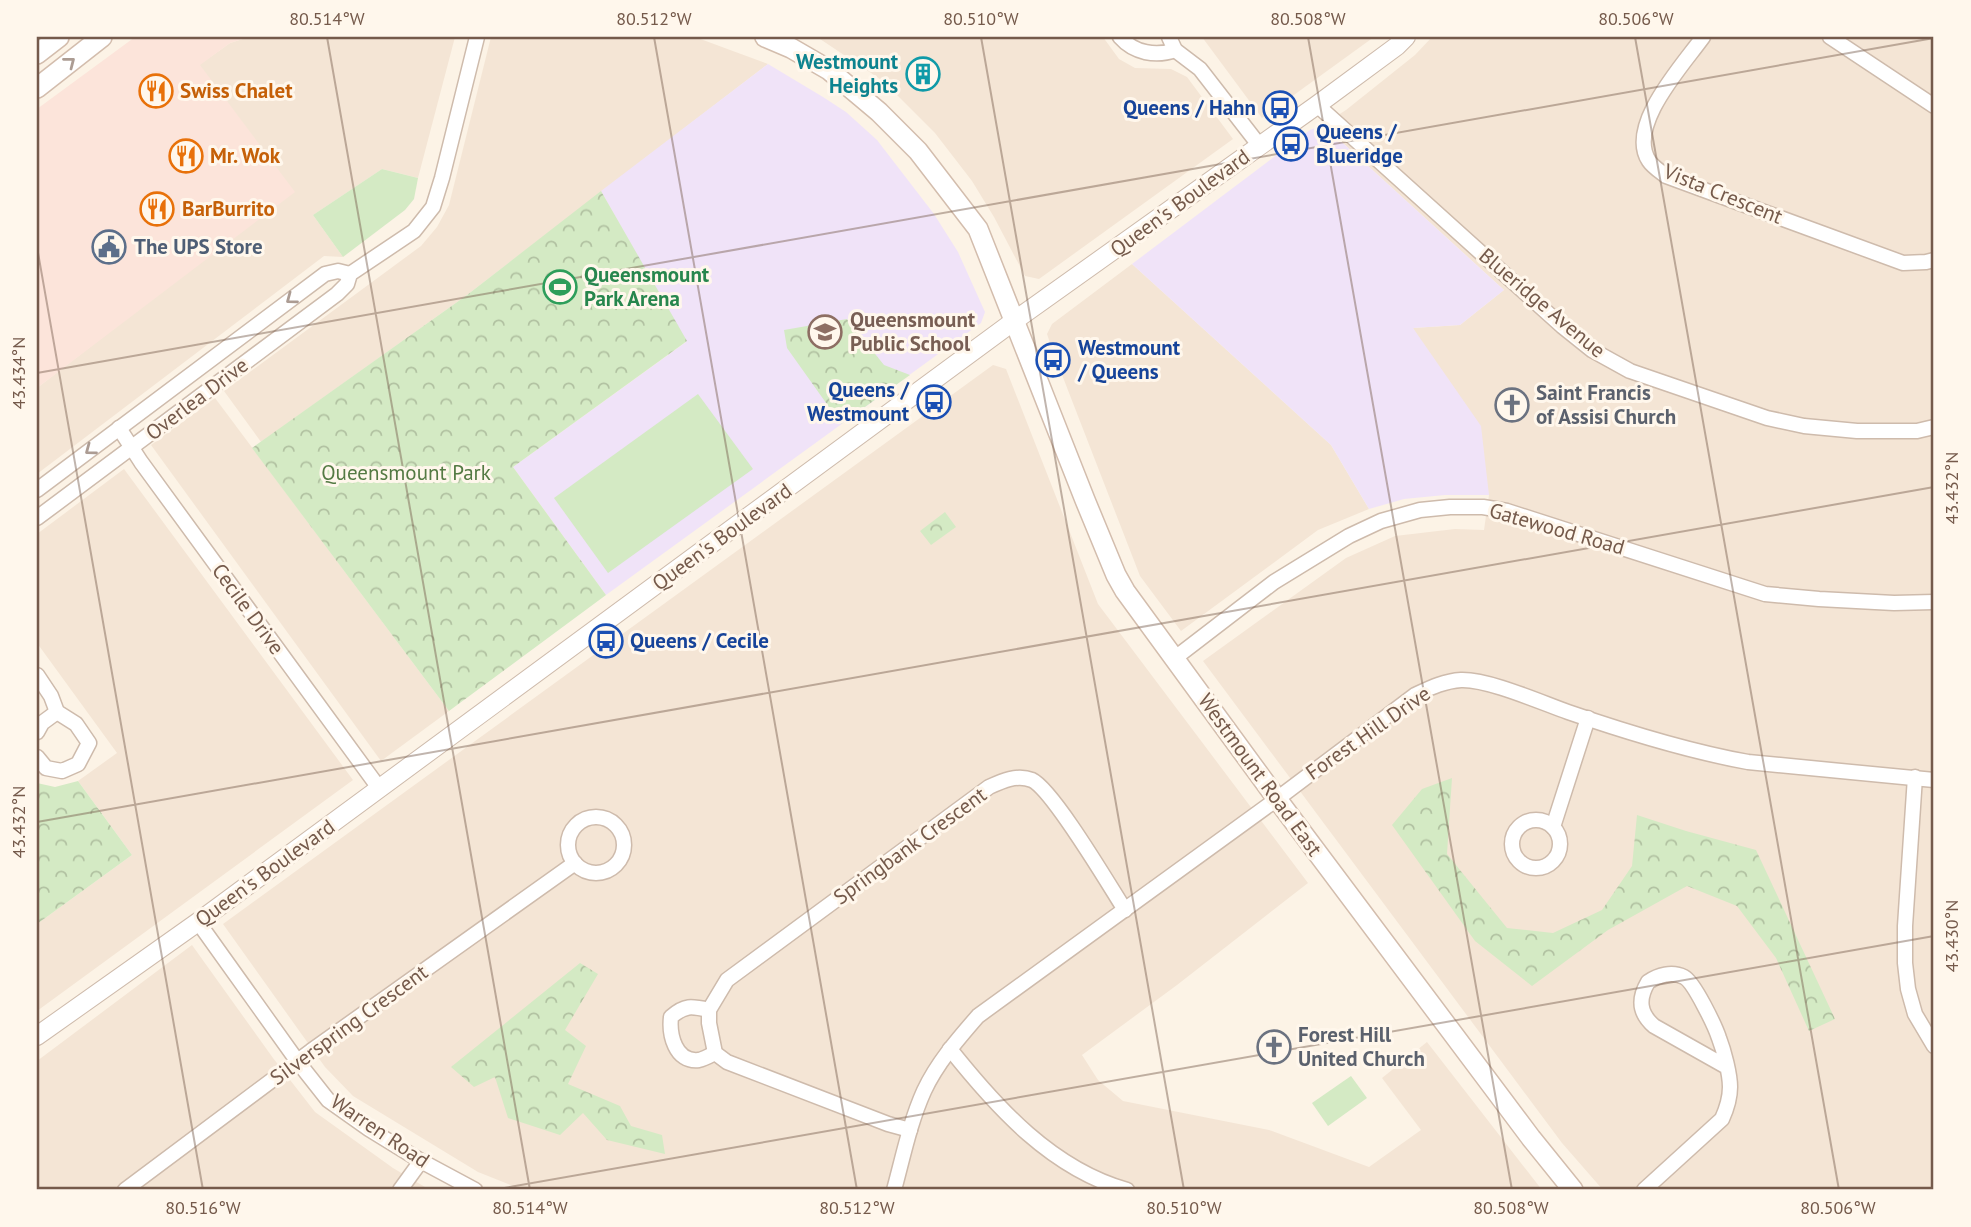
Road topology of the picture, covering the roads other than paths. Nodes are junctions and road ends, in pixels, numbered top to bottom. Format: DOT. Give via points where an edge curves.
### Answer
graph roads {
  1 [pos="59,37"];
  2 [pos="102,37"];
  3 [pos="477,37"];
  4 [pos="765,37"];
  5 [pos="1120,37"];
  6 [pos="1406,37"];
  7 [pos="1703,37"];
  8 [pos="1830,37"];
  9 [pos="1172,43"];
  10 [pos="37,54"];
  11 [pos="37,88"];
  12 [pos="1317,105"];
  13 [pos="1934,107"];
  14 [pos="1259,145"];
  15 [pos="1934,260"];
  16 [pos="351,274"];
  17 [pos="1014,321"];
  18 [pos="119,428"];
  19 [pos="1934,428"];
  20 [pos="131,448"];
  21 [pos="37,490"];
  22 [pos="37,518"];
  23 [pos="1934,602"];
  24 [pos="1175,658"];
  25 [pos="37,675"];
  26 [pos="57,712"];
  27 [pos="1588,719"];
  28 [pos="37,732"];
  29 [pos="37,757"];
  30 [pos="1915,777"];
  31 [pos="1934,780"];
  32 [pos="379,788"];
  33 [pos="1277,799"];
  34 [pos="1553,827"];
  35 [pos="575,863"];
  36 [pos="1125,910"];
  37 [pos="198,922"];
  38 [pos="709,1010"];
  39 [pos="37,1035"];
  40 [pos="1934,1046"];
  41 [pos="950,1049"];
  42 [pos="715,1053"];
  43 [pos="298,1062"];
  44 [pos="1725,1066"];
  45 [pos="910,1130"];
  46 [pos="421,1161"];
  47 [pos="125,1190"];
  48 [pos="400,1190"];
  49 [pos="475,1190"];
  50 [pos="894,1190"];
  51 [pos="1127,1190"];
  52 [pos="1573,1190"];
  53 [pos="1644,1190"];
  1 -- 10 [label="main road"];
  11 -- 2 [label="main road, one-way"];
  3 -- 16 [label="street, Overlea Drive" via="433,207 414,232"];
  4 -- 17 [label="main road, Westmount Road East" via="829,70 918,151 978,229"];
  5 -- 9 [label="street" via="1135,49 1162,55"];
  6 -- 12 [label="street, Queen's Boulevard"];
  7 -- 15 [label="street, Vista Crescent" via="1652,108 1643,131 1650,162 1666,176 1903,263"];
  8 -- 13 [label="street"];
  9 -- 14 [label="street" via="1200,68"];
  12 -- 14 [label="street, Queen's Boulevard"];
  12 -- 19 [label="street, Blueridge Avenue" via="1562,326 1630,372 1804,426 1857,432"];
  14 -- 17 [label="street, Queen's Boulevard"];
  16 -- 18 [label="street, Overlea Drive, one-way" via="325,274"];
  16 -- 20 [label="street, Overlea Drive" via="337,294"];
  17 -- 24 [label="main road, Westmount Road East" via="1116,575"];
  17 -- 32 [label="street, Queen's Boulevard"];
  18 -- 20 [label="street, Cecile Drive"];
  18 -- 21 [label="street, Overlea Drive, one-way"];
  20 -- 22 [label="street, Overlea Drive"];
  20 -- 32 [label="street, Cecile Drive"];
  23 -- 24 [label="street, Gatewood Road" via="1765,594 1507,511 1450,507 1381,521 1349,536 1274,582"];
  24 -- 33 [label="main road, Westmount Road East"];
  25 -- 26 [label="street"];
  26 -- 28 [label="street"];
  26 -- 29 [label="street" via="76,724 89,743 78,764 62,771 46,768"];
  27 -- 30 [label="street, Forest Hill Drive" via="1748,762"];
  27 -- 33 [label="street, Forest Hill Drive" via="1486,684 1461,680 1435,685 1415,695"];
  27 -- 34 [label="street"];
  30 -- 31 [label="street, Forest Hill Drive"];
  30 -- 40 [label="street" via="1905,964 1915,1014"];
  32 -- 37 [label="street, Queen's Boulevard"];
  33 -- 36 [label="street, Forest Hill Drive"];
  33 -- 52 [label="main road, Westmount Road East"];
  35 -- 43 [label="street, Silverspring Crescent"];
  36 -- 38 [label="street, Springbank Crescent" via="1052,798 1032,780 1010,778 989,787 727,980"];
  36 -- 41 [label="street, Forest Hill Drive" via="978,1016"];
  37 -- 39 [label="street, Queen's Boulevard"];
  37 -- 43 [label="street, Warren Road"];
  38 -- 42 [label="street"];
  38 -- 42 [label="street" via="682,1007 671,1017 670,1032 686,1058 699,1060"];
  41 -- 45 [label="street, Forest Hill Drive" via="924,1090"];
  41 -- 51 [label="street" via="1003,1112 1042,1146 1077,1169"];
  42 -- 45 [label="street" via="727,1062"];
  43 -- 46 [label="street, Warren Road" via="328,1100"];
  43 -- 47 [label="street, Silverspring Crescent"];
  44 -- 44 [label="street" via="1719,1038 1693,984 1674,974 1648,982 1640,1001 1646,1019"];
  44 -- 53 [label="street" via="1730,1085 1722,1119"];
  45 -- 50 [label="street, Forest Hill Drive"];
  46 -- 48 [label="street"];
  46 -- 49 [label="street, Warren Road"];
}
